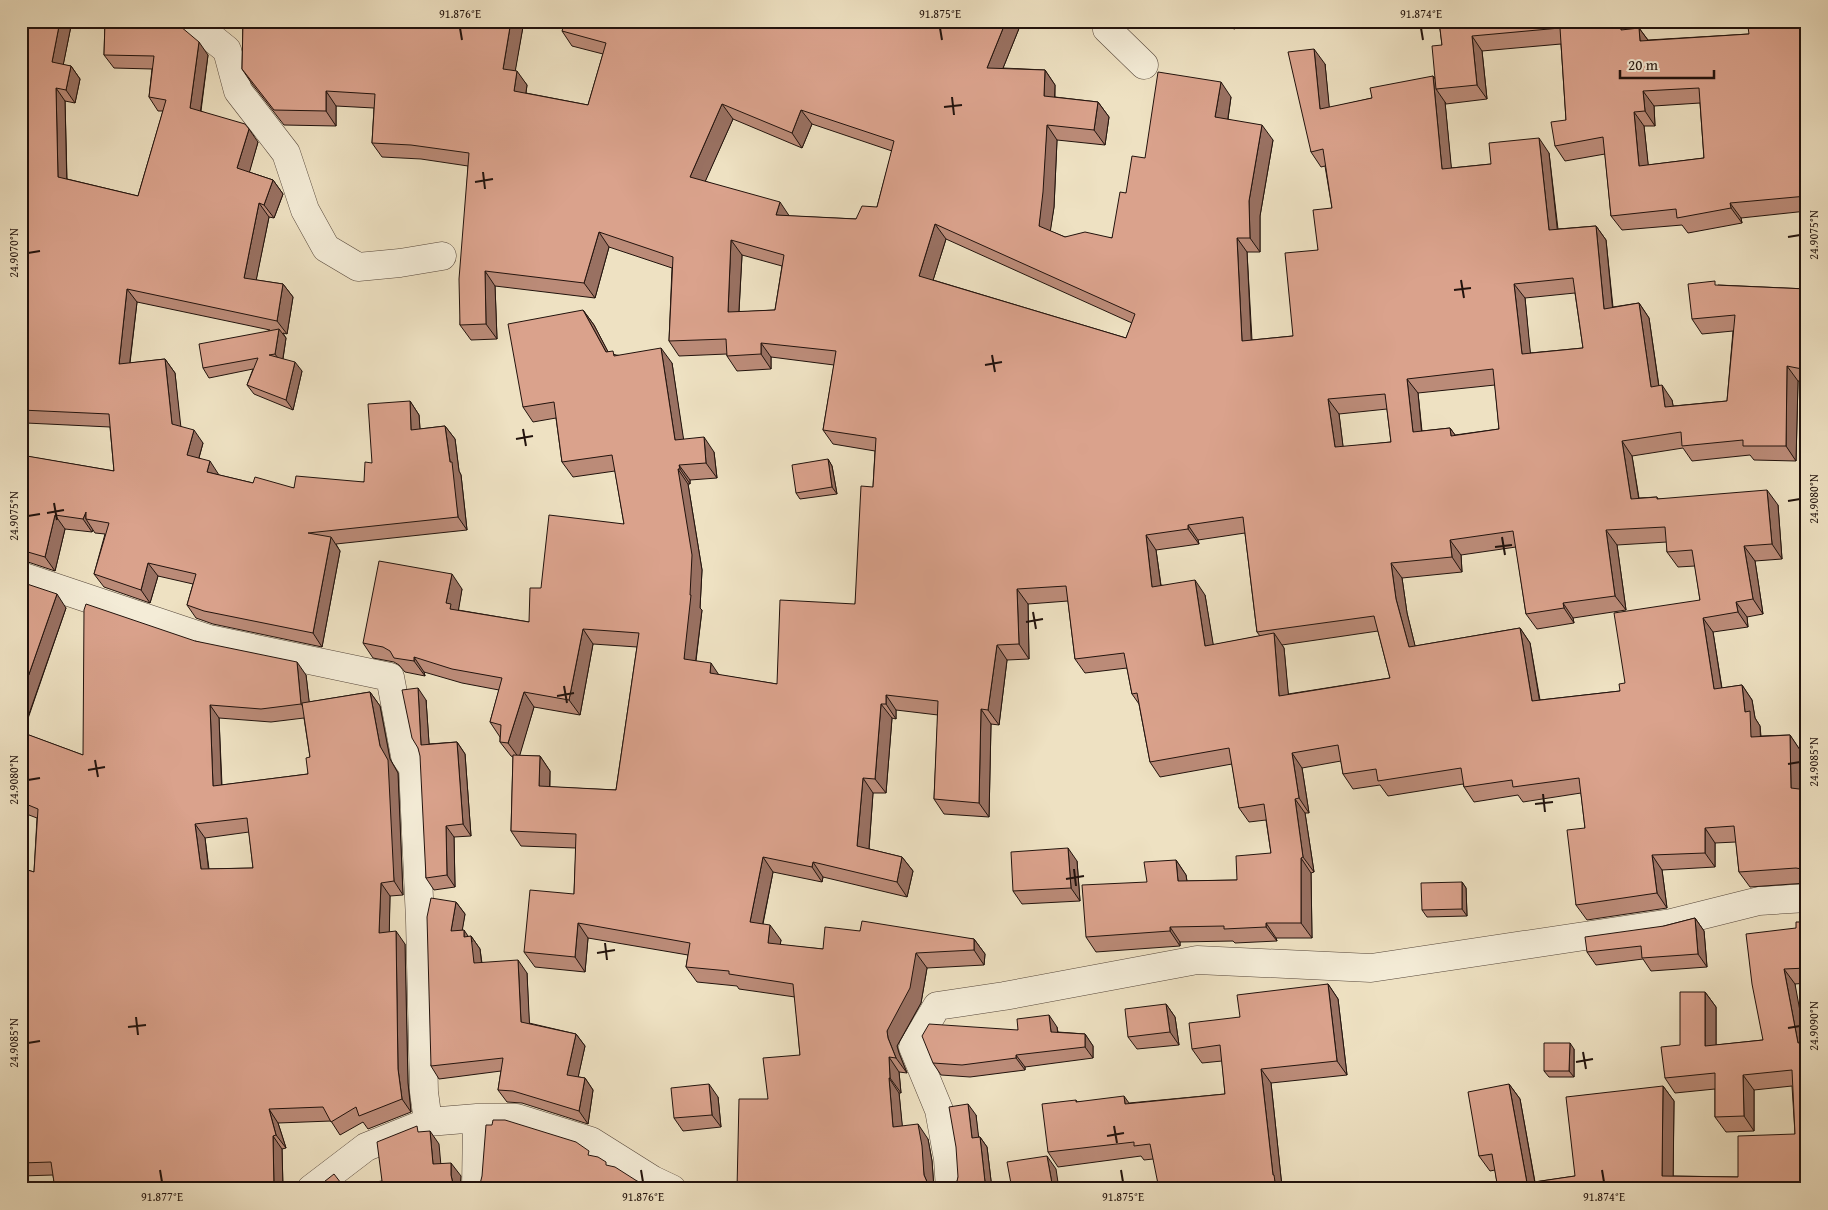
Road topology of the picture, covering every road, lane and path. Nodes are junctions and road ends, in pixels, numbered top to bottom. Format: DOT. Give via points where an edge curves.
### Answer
graph roads {
  1 [pos="190,21"];
  2 [pos="1109,21"];
  3 [pos="1144,65"];
  4 [pos="442,256"];
  5 [pos="21,576"];
  6 [pos="1807,898"];
  7 [pos="477,1118"];
  8 [pos="428,1122"];
  9 [pos="311,1189"];
  10 [pos="476,1189"];
  11 [pos="672,1189"];
  12 [pos="950,1189"];
  1 -- 4 [label="street" via="227,50 238,91 286,153 305,210 326,248 358,267"];
  2 -- 3 [label="street" via="1106,29"];
  5 -- 8 [label="street" via="209,639 390,677 404,756 413,768 424,1092"];
  6 -- 12 [label="street" via="1759,901 1671,923 1371,968 1197,960 937,1006 914,1047 939,1110"];
  7 -- 8 [label="street"];
  7 -- 10 [label="street"];
  7 -- 11 [label="street" via="516,1118 591,1141"];
  8 -- 9 [label="street" via="366,1147"];
}
